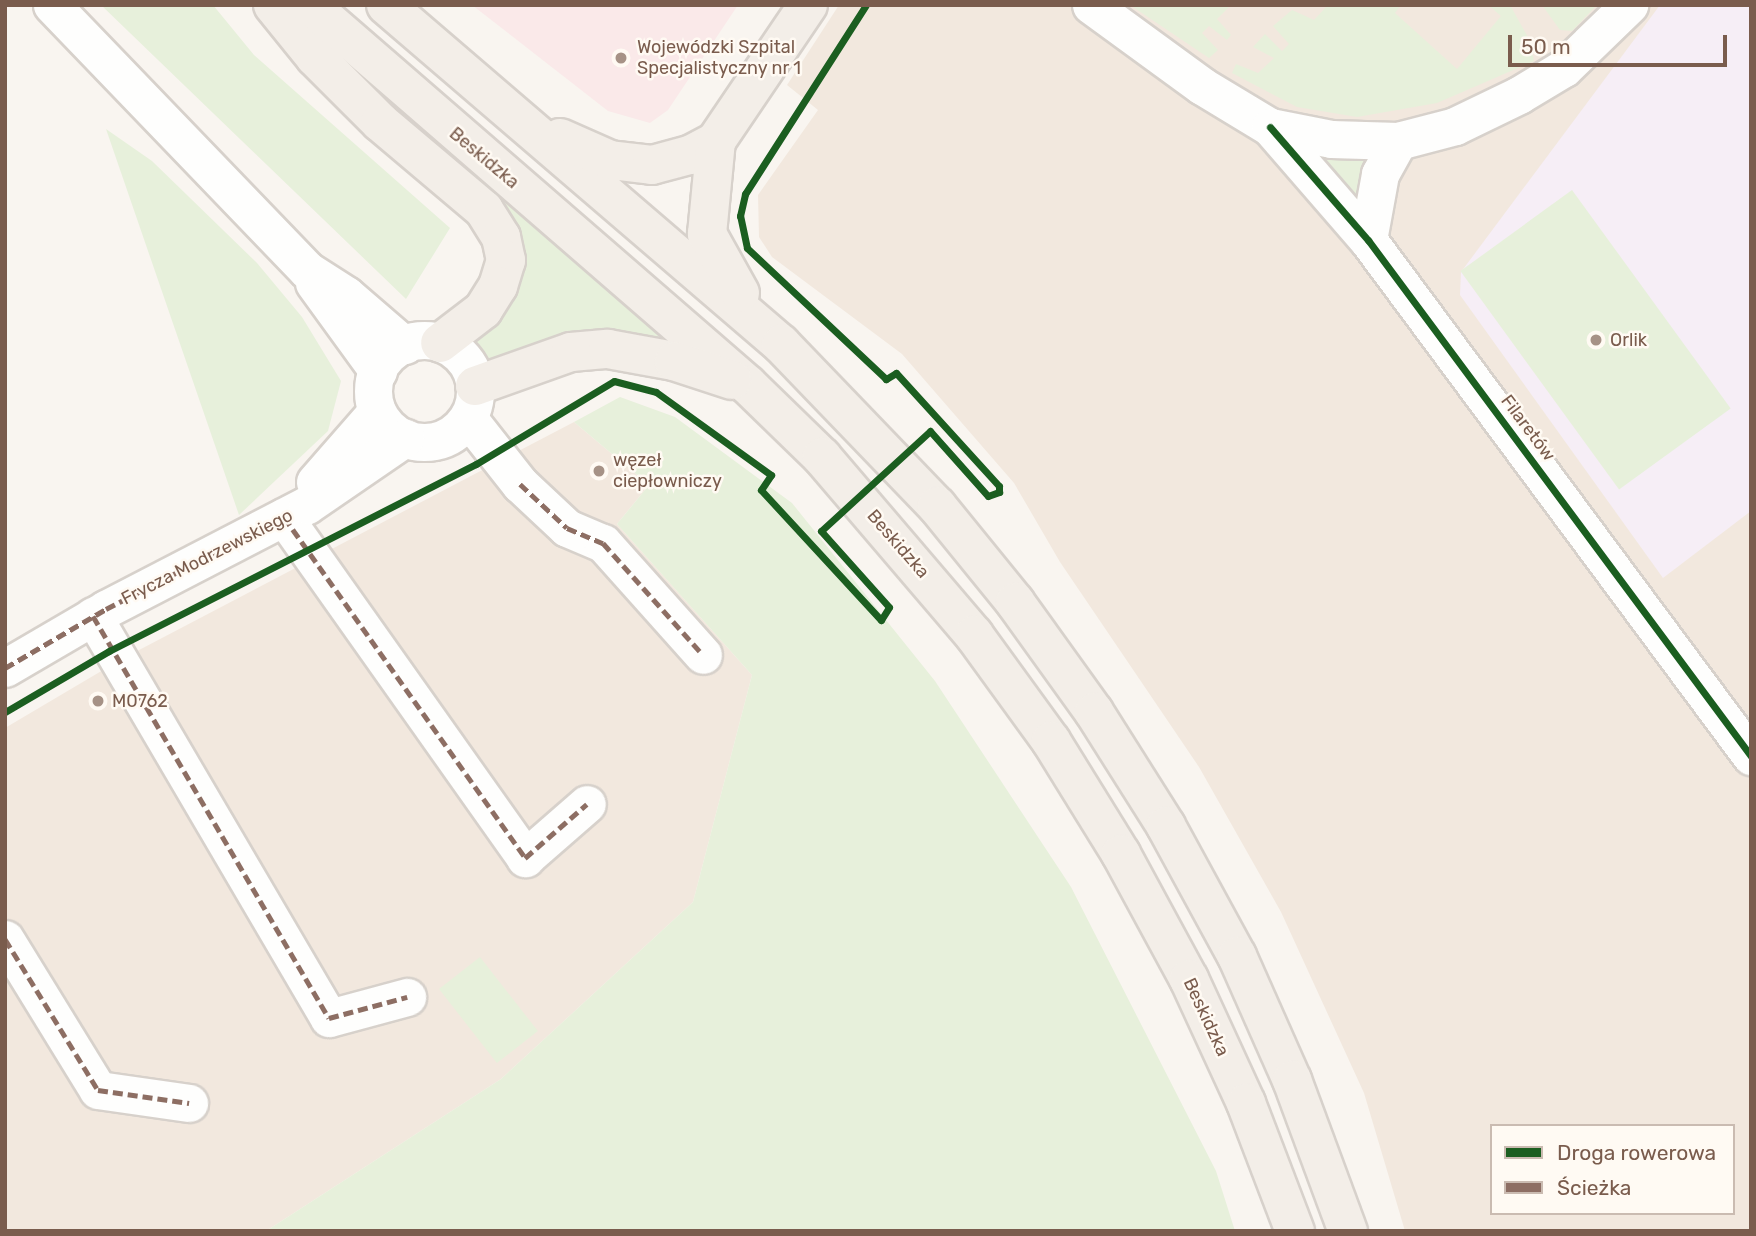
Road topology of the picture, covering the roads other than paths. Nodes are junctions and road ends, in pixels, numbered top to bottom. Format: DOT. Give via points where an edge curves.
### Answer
graph roads {
  1 [pos="52,5"];
  2 [pos="273,5"];
  3 [pos="310,5"];
  4 [pos="386,5"];
  5 [pos="808,5"];
  6 [pos="1091,5"];
  7 [pos="1629,5"];
  8 [pos="517,119"];
  9 [pos="1270,127"];
  10 [pos="716,141"];
  11 [pos="1398,141"];
  12 [pos="1368,240"];
  13 [pos="307,270"];
  14 [pos="422,344"];
  15 [pos="781,345"];
  16 [pos="378,371"];
  17 [pos="748,385"];
  18 [pos="377,411"];
  19 [pos="462,414"];
  20 [pos="405,438"];
  21 [pos="284,517"];
  22 [pos="93,616"];
  23 [pos="703,655"];
  24 [pos="5,668"];
  25 [pos="1751,756"];
  26 [pos="587,804"];
  27 [pos="5,939"];
  28 [pos="407,997"];
  29 [pos="189,1103"];
  30 [pos="1295,1231"];
  31 [pos="1348,1231"];
  1 -- 13 [label="street"];
  2 -- 14 [label="main road" via="315,57 380,122 484,210 501,237 506,260 498,286 483,310"];
  3 -- 17 [label="main road, Beskidzka"];
  4 -- 8 [label="main road"];
  5 -- 10 [label="main road"];
  6 -- 9 [label="street, Filaretów" via="1202,86"];
  7 -- 11 [label="street, Filaretów" via="1564,68 1519,95 1455,126"];
  8 -- 10 [label="main road" via="620,162 652,165 690,155"];
  8 -- 15 [label="main road"];
  9 -- 11 [label="street, Filaretów" via="1331,139"];
  9 -- 12 [label="street, Filaretów"];
  10 -- 15 [label="main road" via="706,234 731,281"];
  11 -- 12 [label="street" via="1380,174"];
  12 -- 25 [label="street, Filaretów"];
  13 -- 14 [label="street"];
  13 -- 16 [label="street" via="331,312"];
  14 -- 16 [label="street"];
  14 -- 19 [label="street" via="464,359"];
  15 -- 31 [label="main road" via="937,506 1094,712 1166,826 1237,956 1297,1091"];
  16 -- 18 [label="street"];
  17 -- 19 [label="main road" via="674,361 608,349 571,352"];
  17 -- 30 [label="main road, Beskidzka" via="899,543 1051,741 1121,854 1189,979 1246,1102"];
  18 -- 20 [label="street"];
  18 -- 21 [label="street"];
  19 -- 20 [label="street"];
  19 -- 23 [label="street" via="520,484 567,528 603,543"];
  20 -- 21 [label="street, Frycza Modrzewskiego"];
  21 -- 22 [label="street, Frycza Modrzewskiego"];
  21 -- 26 [label="street" via="525,858"];
  22 -- 24 [label="street, Frycza Modrzewskiego"];
  22 -- 28 [label="street" via="329,1018"];
  27 -- 29 [label="street" via="98,1090"];
}
